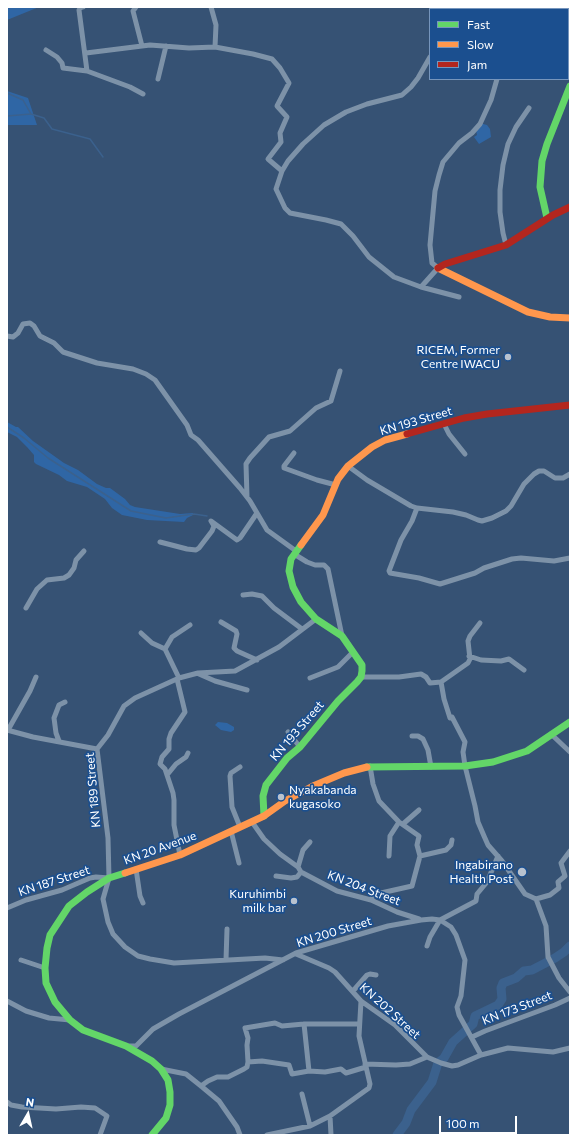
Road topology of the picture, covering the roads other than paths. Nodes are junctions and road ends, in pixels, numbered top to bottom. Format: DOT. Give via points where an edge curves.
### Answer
graph roads {
  1 [pos="83,7"];
  2 [pos="136,7"];
  3 [pos="211,7"];
  4 [pos="142,46"];
  5 [pos="166,46"];
  6 [pos="215,47"];
  7 [pos="46,50"];
  8 [pos="86,53"];
  9 [pos="429,59"];
  10 [pos="87,71"];
  11 [pos="158,79"];
  12 [pos="497,80"];
  13 [pos="570,86"];
  14 [pos="143,94"];
  15 [pos="529,108"];
  16 [pos="282,171"];
  17 [pos="570,207"];
  18 [pos="547,218"];
  19 [pos="506,245"];
  20 [pos="438,268"];
  21 [pos="420,287"];
  22 [pos="459,297"];
  23 [pos="570,318"];
  24 [pos="7,336"];
  25 [pos="340,371"];
  26 [pos="570,405"];
  27 [pos="444,424"];
  28 [pos="294,453"];
  29 [pos="465,454"];
  30 [pos="348,466"];
  31 [pos="570,474"];
  32 [pos="336,485"];
  33 [pos="247,497"];
  34 [pos="417,508"];
  35 [pos="257,513"];
  36 [pos="160,542"];
  37 [pos="84,551"];
  38 [pos="295,552"];
  39 [pos="570,560"];
  40 [pos="243,595"];
  41 [pos="26,608"];
  42 [pos="316,619"];
  43 [pos="221,622"];
  44 [pos="480,623"];
  45 [pos="190,625"];
  46 [pos="302,629"];
  47 [pos="141,633"];
  48 [pos="342,636"];
  49 [pos="165,649"];
  50 [pos="354,652"];
  51 [pos="470,656"];
  52 [pos="257,660"];
  53 [pos="524,670"];
  54 [pos="198,673"];
  55 [pos="36,678"];
  56 [pos="310,678"];
  57 [pos="361,678"];
  58 [pos="178,679"];
  59 [pos="441,682"];
  60 [pos="247,690"];
  61 [pos="65,702"];
  62 [pos="570,722"];
  63 [pos="7,730"];
  64 [pos="288,732"];
  65 [pos="551,734"];
  66 [pos="412,736"];
  67 [pos="59,742"];
  68 [pos="300,746"];
  69 [pos="97,749"];
  70 [pos="570,752"];
  71 [pos="188,753"];
  72 [pos="370,766"];
  73 [pos="464,766"];
  74 [pos="240,767"];
  75 [pos="431,767"];
  76 [pos="167,775"];
  77 [pos="419,810"];
  78 [pos="264,816"];
  79 [pos="252,822"];
  80 [pos="401,823"];
  81 [pos="240,827"];
  82 [pos="231,831"];
  83 [pos="452,840"];
  84 [pos="310,842"];
  85 [pos="570,851"];
  86 [pos="180,855"];
  87 [pos="389,856"];
  88 [pos="420,856"];
  89 [pos="498,856"];
  90 [pos="239,863"];
  91 [pos="298,867"];
  92 [pos="136,869"];
  93 [pos="301,872"];
  94 [pos="276,876"];
  95 [pos="109,878"];
  96 [pos="536,899"];
  97 [pos="371,900"];
  98 [pos="143,903"];
  99 [pos="7,908"];
  100 [pos="421,920"];
  101 [pos="440,920"];
  102 [pos="227,929"];
  103 [pos="427,946"];
  104 [pos="296,953"];
  105 [pos="21,960"];
  106 [pos="226,960"];
  107 [pos="283,960"];
  108 [pos="45,968"];
  109 [pos="376,975"];
  110 [pos="353,991"];
  111 [pos="570,992"];
  112 [pos="570,998"];
  113 [pos="7,1001"];
  114 [pos="361,1001"];
  115 [pos="70,1020"];
  116 [pos="304,1024"];
  117 [pos="359,1024"];
  118 [pos="472,1038"];
  119 [pos="126,1046"];
  120 [pos="570,1048"];
  121 [pos="481,1055"];
  122 [pos="427,1057"];
  123 [pos="248,1062"];
  124 [pos="365,1065"];
  125 [pos="161,1069"];
  126 [pos="309,1071"];
  127 [pos="201,1086"];
  128 [pos="302,1094"];
  129 [pos="7,1102"];
  130 [pos="330,1116"];
  131 [pos="310,1126"];
  132 [pos="100,1135"];
  133 [pos="152,1135"];
  134 [pos="240,1135"];
  135 [pos="267,1135"];
  136 [pos="331,1135"];
  1 -- 8 [label="street" via="79,10"];
  2 -- 4 [label="street" via="133,10"];
  3 -- 6 [label="street" via="216,25"];
  4 -- 5 [label="street"];
  4 -- 8 [label="street"];
  5 -- 6 [label="street"];
  5 -- 11 [label="street"];
  6 -- 16 [label="street" via="272,59 289,83 277,106 287,117 280,133 281,142 268,159"];
  7 -- 10 [label="street" via="62,62 63,68"];
  8 -- 10 [label="street"];
  9 -- 16 [label="street" via="418,78 402,95 368,104 328,121 303,144"];
  10 -- 14 [label="street"];
  12 -- 20 [label="street" via="480,124 443,162 432,221 430,254 432,262"];
  13 -- 18 [label="street" via="542,161 540,187"];
  15 -- 19 [label="street" via="508,144 503,165 500,212"];
  16 -- 21 [label="street" via="276,189 290,213 341,224 369,257 394,277"];
  17 -- 18 [label="street"];
  18 -- 19 [label="street"];
  19 -- 20 [label="street"];
  20 -- 21 [label="street"];
  20 -- 23 [label="street" via="528,312"];
  21 -- 22 [label="street"];
  24 -- 33 [label="street" via="13,337 23,324 30,323 40,336 54,343 63,352 97,363 133,369 155,380 187,425 191,435"];
  25 -- 33 [label="street" via="331,401 316,408 290,431 269,437 250,458 246,464"];
  26 -- 27 [label="street, KN 193 Street" via="488,414"];
  27 -- 29 [label="street"];
  27 -- 30 [label="street, KN 193 Street" via="385,440 372,446"];
  28 -- 32 [label="street" via="284,468"];
  30 -- 32 [label="street, KN 193 Street"];
  30 -- 34 [label="street" via="367,480"];
  31 -- 34 [label="street" via="556,478 539,471 524,484 506,511 482,521 453,512"];
  32 -- 38 [label="street, KN 193 Street" via="323,515"];
  33 -- 35 [label="street"];
  34 -- 39 [label="street" via="401,540 390,574 440,584 512,559"];
  35 -- 36 [label="street" via="237,540 211,521 214,526 212,531 196,550"];
  35 -- 38 [label="street" via="267,530"];
  37 -- 41 [label="street" via="76,560 69,575 47,580 36,590"];
  38 -- 42 [label="street, KN 193 Street" via="288,571 293,587 301,602"];
  38 -- 48 [label="street" via="307,562 324,565 328,569"];
  40 -- 46 [label="street" via="262,596"];
  42 -- 46 [label="street, KN 189 Street"];
  42 -- 48 [label="street, KN 193 Street"];
  43 -- 52 [label="street" via="236,631 234,648"];
  44 -- 51 [label="street" via="468,641"];
  45 -- 49 [label="street" via="172,637"];
  46 -- 52 [label="street, KN 189 Street"];
  47 -- 49 [label="street" via="152,643"];
  48 -- 50 [label="street, KN 193 Street"];
  49 -- 58 [label="street"];
  50 -- 56 [label="street" via="338,667"];
  50 -- 57 [label="street, KN 193 Street" via="362,665"];
  51 -- 53 [label="street" via="481,660 509,659"];
  51 -- 59 [label="street" via="468,663"];
  52 -- 54 [label="street, KN 189 Street" via="235,671"];
  54 -- 58 [label="street, KN 189 Street"];
  54 -- 60 [label="street"];
  55 -- 63 [label="street"];
  57 -- 59 [label="street" via="421,674 430,683"];
  57 -- 68 [label="street, KN 193 Street"];
  58 -- 69 [label="street, KN 189 Street" via="135,698 124,706"];
  58 -- 76 [label="street" via="185,712 171,733 168,751 160,764"];
  59 -- 73 [label="street" via="450,718 465,742"];
  61 -- 67 [label="street" via="59,705 54,718"];
  62 -- 65 [label="street, KN 20 Avenue"];
  63 -- 67 [label="street"];
  64 -- 68 [label="street"];
  65 -- 70 [label="street"];
  65 -- 73 [label="street, KN 20 Avenue" via="527,751 493,762"];
  66 -- 75 [label="street" via="423,739"];
  67 -- 69 [label="street"];
  68 -- 78 [label="street, KN 193 Street" via="266,785 263,796"];
  69 -- 95 [label="street, KN 189 Street" via="108,838"];
  71 -- 76 [label="street"];
  72 -- 75 [label="street, KN 20 Avenue"];
  72 -- 78 [label="street, KN 20 Avenue" via="344,773 313,786"];
  72 -- 80 [label="street" via="379,801"];
  73 -- 75 [label="street, KN 20 Avenue"];
  73 -- 89 [label="street" via="478,822 488,845"];
  74 -- 81 [label="street" via="230,776 232,806"];
  76 -- 86 [label="street" via="174,800 174,825"];
  77 -- 80 [label="street"];
  78 -- 79 [label="street, KN 20 Avenue"];
  79 -- 81 [label="street, KN 20 Avenue"];
  79 -- 91 [label="street" via="264,839"];
  80 -- 87 [label="street" via="390,836"];
  80 -- 88 [label="street" via="419,836 417,845"];
  81 -- 82 [label="street, KN 20 Avenue"];
  82 -- 86 [label="street, KN 20 Avenue"];
  82 -- 90 [label="street"];
  83 -- 88 [label="street" via="446,850"];
  84 -- 91 [label="street" via="303,850"];
  85 -- 96 [label="street" via="561,863 565,876 558,882 559,888"];
  86 -- 92 [label="street, KN 20 Avenue"];
  88 -- 97 [label="street" via="412,886 381,893 373,896"];
  89 -- 96 [label="street" via="525,894"];
  89 -- 101 [label="street" via="487,882 477,894 476,901"];
  91 -- 93 [label="street"];
  92 -- 95 [label="street, KN 20 Avenue"];
  92 -- 98 [label="street"];
  93 -- 94 [label="street" via="297,877 291,878"];
  93 -- 97 [label="street, KN 204 Street" via="337,891"];
  95 -- 99 [label="street, KN 187 Street" via="90,878"];
  95 -- 106 [label="street" via="103,899 108,922 113,934 125,947 138,956 174,963"];
  95 -- 108 [label="street, KN 20 Avenue" via="86,892 61,917 50,935"];
  96 -- 111 [label="street" via="546,926 550,964"];
  97 -- 100 [label="street, KN 204 Street"];
  100 -- 101 [label="street, KN 200 Street"];
  100 -- 104 [label="street, KN 200 Street" via="388,926"];
  101 -- 103 [label="street"];
  101 -- 118 [label="street" via="456,934 465,960 461,996 457,1006 459,1015"];
  102 -- 106 [label="street"];
  104 -- 107 [label="street, KN 200 Street"];
  104 -- 110 [label="street, KN 202 Street" via="335,972"];
  105 -- 108 [label="street"];
  106 -- 107 [label="street"];
  107 -- 119 [label="street, KN 200 Street" via="153,1029 136,1046"];
  108 -- 115 [label="street, KN 20 Avenue" via="46,983 55,1002"];
  109 -- 110 [label="street" via="367,976"];
  110 -- 114 [label="street, KN 202 Street"];
  112 -- 118 [label="street, KN 173 Street"];
  113 -- 115 [label="street" via="26,1011 49,1018"];
  114 -- 117 [label="street"];
  114 -- 122 [label="street, KN 202 Street" via="395,1025"];
  115 -- 119 [label="street, KN 20 Avenue" via="83,1030"];
  116 -- 117 [label="street"];
  116 -- 123 [label="street" via="282,1026 275,1023 245,1028 248,1038"];
  116 -- 126 [label="street"];
  117 -- 124 [label="street"];
  118 -- 121 [label="street"];
  119 -- 125 [label="street, KN 20 Avenue"];
  120 -- 121 [label="street, KN 202 Street" via="553,1052 508,1048"];
  121 -- 122 [label="street, KN 202 Street" via="452,1066"];
  122 -- 124 [label="street" via="410,1064"];
  123 -- 126 [label="street" via="262,1061 289,1065 292,1074"];
  123 -- 127 [label="street" via="244,1069 228,1077 218,1077"];
  124 -- 126 [label="street" via="346,1073 341,1069"];
  124 -- 130 [label="street" via="369,1088"];
  125 -- 127 [label="street" via="186,1074"];
  125 -- 133 [label="street, KN 20 Avenue" via="168,1080 170,1105 166,1118"];
  127 -- 134 [label="street" via="219,1101"];
  128 -- 131 [label="street"];
  129 -- 132 [label="street" via="22,1107 95,1108 107,1116"];
  130 -- 131 [label="street"];
  130 -- 136 [label="street"];
  131 -- 135 [label="street"];
}
